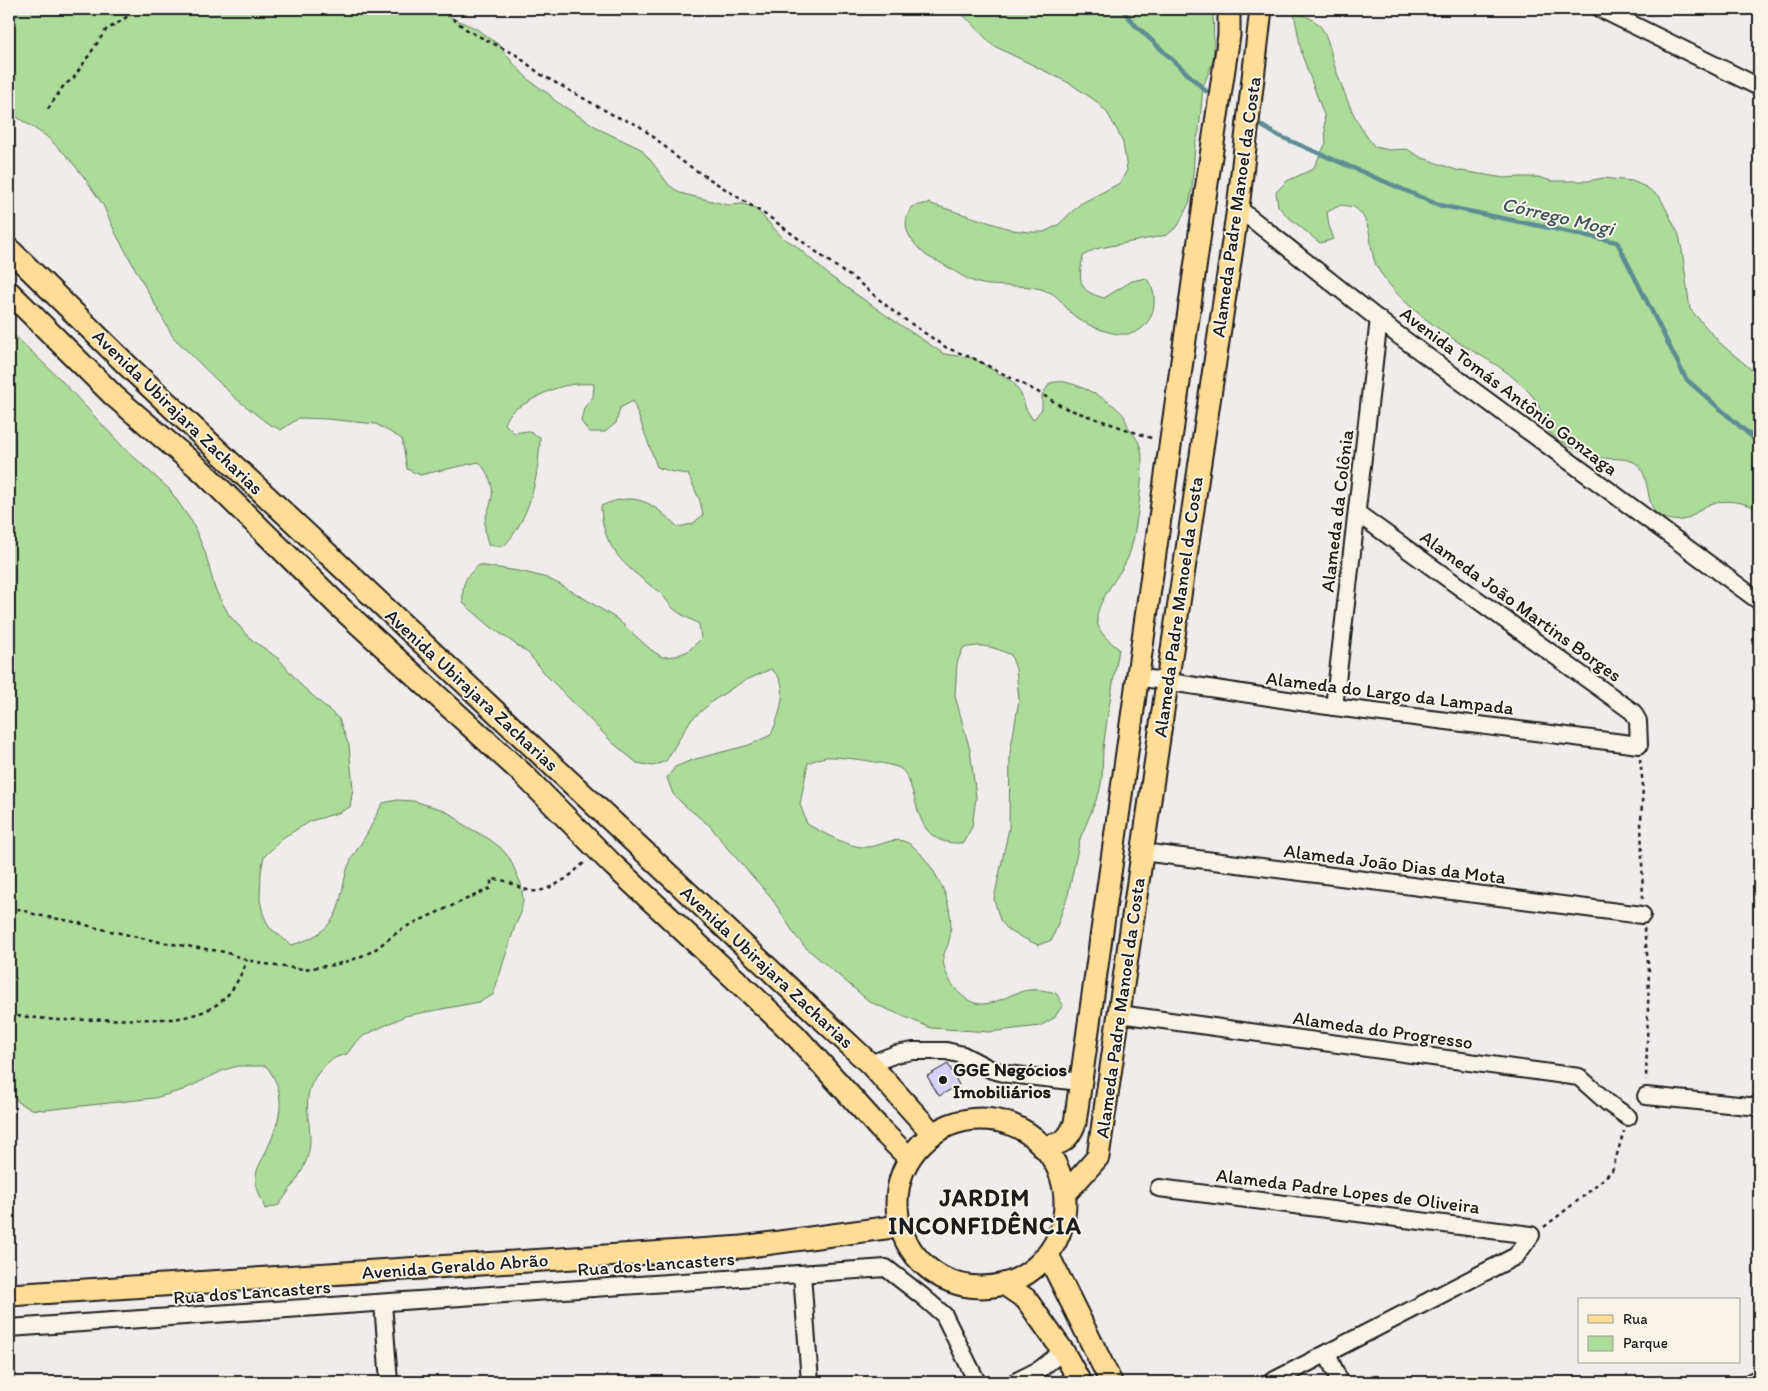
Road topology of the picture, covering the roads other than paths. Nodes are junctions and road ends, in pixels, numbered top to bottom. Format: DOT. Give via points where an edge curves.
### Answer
graph roads {
  1 [pos="1229,9"];
  2 [pos="1261,9"];
  3 [pos="1601,9"];
  4 [pos="1759,87"];
  5 [pos="1238,208"];
  6 [pos="9,249"];
  7 [pos="9,292"];
  8 [pos="1380,319"];
  9 [pos="1357,513"];
  10 [pos="1759,601"];
  11 [pos="1137,678"];
  12 [pos="1167,683"];
  13 [pos="1334,708"];
  14 [pos="1638,745"];
  15 [pos="1142,852"];
  16 [pos="1642,915"];
  17 [pos="1119,1014"];
  18 [pos="870,1064"];
  19 [pos="1080,1082"];
  20 [pos="1646,1096"];
  21 [pos="1759,1107"];
  22 [pos="1628,1117"];
  23 [pos="933,1134"];
  24 [pos="1043,1147"];
  25 [pos="910,1158"];
  26 [pos="1159,1188"];
  27 [pos="1066,1194"];
  28 [pos="900,1226"];
  29 [pos="1048,1255"];
  30 [pos="802,1274"];
  31 [pos="1004,1284"];
  32 [pos="9,1295"];
  33 [pos="383,1303"];
  34 [pos="9,1328"];
  35 [pos="1063,1351"];
  36 [pos="1327,1354"];
  37 [pos="1759,1378"];
  38 [pos="389,1382"];
  39 [pos="810,1382"];
  40 [pos="977,1382"];
  41 [pos="1015,1382"];
  42 [pos="1080,1382"];
  43 [pos="1111,1382"];
  44 [pos="1271,1382"];
  45 [pos="1340,1382"];
  46 [pos="1751,1382"];
  1 -- 11 [label="main road, Alameda Padre Manoel da Costa" via="1229,34"];
  2 -- 5 [label="main road, Alameda Padre Manoel da Costa"];
  3 -- 4 [label="street"];
  5 -- 8 [label="street, Avenida Tomás Antônio Gonzaga"];
  5 -- 12 [label="main road, Alameda Padre Manoel da Costa"];
  6 -- 18 [label="main road, Avenida Ubirajara Zacharias" via="128,366"];
  7 -- 25 [label="main road, Avenida Ubirajara Zacharias" via="114,396 202,472 341,608 523,774 601,853 796,1036"];
  8 -- 9 [label="street, Alameda da Colônia"];
  8 -- 10 [label="street, Avenida Tomás Antônio Gonzaga"];
  9 -- 13 [label="street, Alameda da Colônia"];
  9 -- 14 [label="street, Alameda João Martins Borges" via="1633,712 1638,721"];
  11 -- 12 [label="street, Alameda do Largo da Lampada"];
  11 -- 19 [label="main road, Alameda Padre Manoel da Costa"];
  12 -- 13 [label="street, Alameda do Largo da Lampada"];
  12 -- 15 [label="main road, Alameda Padre Manoel da Costa"];
  13 -- 14 [label="street, Alameda do Largo da Lampada"];
  15 -- 16 [label="street, Alameda João Dias da Mota"];
  15 -- 17 [label="main road, Alameda Padre Manoel da Costa"];
  17 -- 22 [label="street, Alameda do Progresso" via="1579,1077"];
  17 -- 27 [label="main road, Alameda Padre Manoel da Costa" via="1098,1157"];
  18 -- 19 [label="street" via="896,1054 946,1052 962,1055 1008,1074"];
  18 -- 23 [label="main road, Avenida Ubirajara Zacharias"];
  19 -- 24 [label="main road, Alameda Padre Manoel da Costa" via="1075,1123 1070,1136 1058,1145"];
  20 -- 21 [label="street"];
  23 -- 24 [label="main road" via="953,1123 975,1119 998,1120 1019,1127"];
  23 -- 25 [label="main road"];
  24 -- 27 [label="main road" via="1052,1155"];
  25 -- 28 [label="main road" via="900,1180 897,1203"];
  26 -- 36 [label="street, Alameda Padre Lopes de Oliveira" via="1531,1235 1516,1256"];
  27 -- 29 [label="main road" via="1059,1236"];
  28 -- 31 [label="main road" via="911,1250 929,1269 952,1282 978,1287"];
  28 -- 32 [label="main road, Avenida Geraldo Abrão" via="742,1247"];
  29 -- 31 [label="main road" via="1028,1273"];
  29 -- 43 [label="main road"];
  30 -- 33 [label="street, Rua dos Lancasters"];
  30 -- 39 [label="street"];
  30 -- 40 [label="street, Rua dos Lancasters" via="886,1268 944,1316"];
  31 -- 35 [label="main road" via="1026,1299"];
  33 -- 34 [label="street, Rua dos Lancasters"];
  33 -- 38 [label="street"];
  35 -- 41 [label="street" via="1039,1370"];
  35 -- 42 [label="main road"];
  36 -- 44 [label="street"];
  36 -- 45 [label="street"];
  37 -- 46 [label="street"];
}
